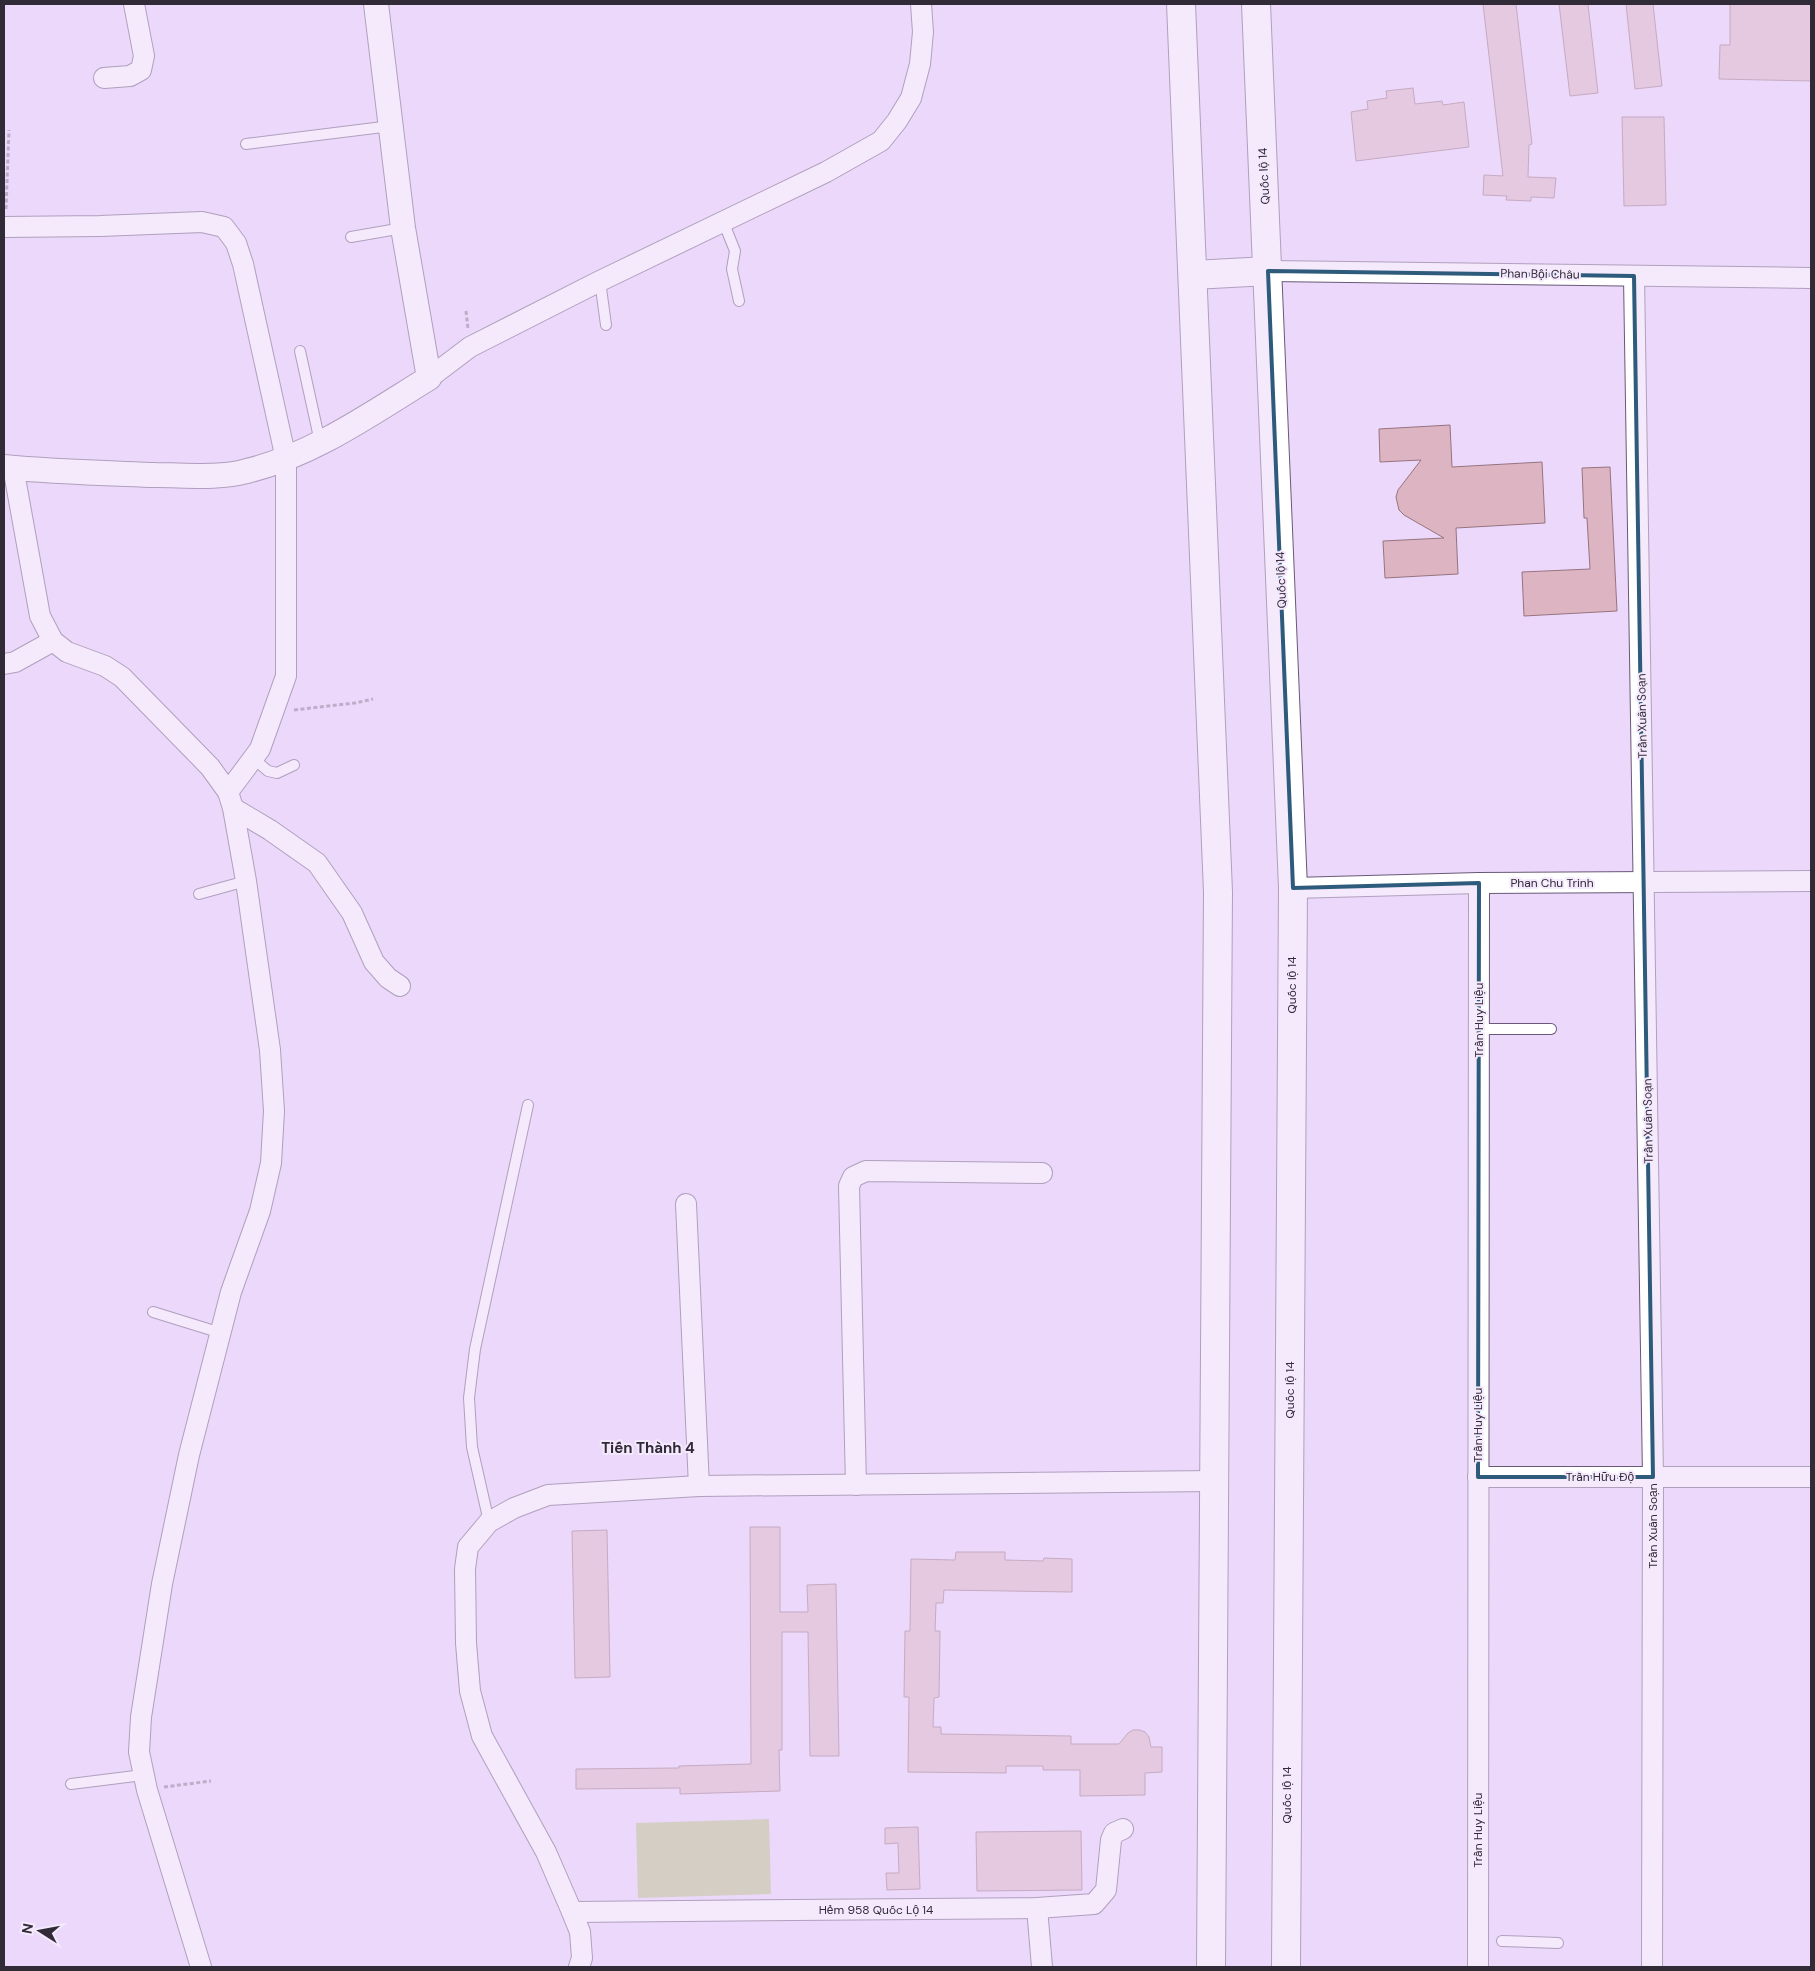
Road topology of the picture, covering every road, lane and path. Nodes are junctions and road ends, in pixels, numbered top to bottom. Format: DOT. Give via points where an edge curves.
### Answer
graph roads {
  1 [pos="134,4"];
  2 [pos="376,4"];
  3 [pos="921,4"];
  4 [pos="1181,4"];
  5 [pos="1256,4"];
  6 [pos="104,78"];
  7 [pos="392,126"];
  8 [pos="9,130"];
  9 [pos="246,144"];
  10 [pos="723,221"];
  11 [pos="4,227"];
  12 [pos="403,228"];
  13 [pos="351,237"];
  14 [pos="1268,271"];
  15 [pos="1194,275"];
  16 [pos="1634,276"];
  17 [pos="1811,278"];
  18 [pos="600,280"];
  19 [pos="739,301"];
  20 [pos="606,325"];
  21 [pos="300,351"];
  22 [pos="429,378"];
  23 [pos="320,442"];
  24 [pos="286,459"];
  25 [pos="8,467"];
  26 [pos="53,641"];
  27 [pos="4,664"];
  28 [pos="373,699"];
  29 [pos="273,713"];
  30 [pos="253,758"];
  31 [pos="294,765"];
  32 [pos="230,800"];
  33 [pos="1811,881"];
  34 [pos="246,882"];
  35 [pos="1645,882"];
  36 [pos="1479,883"];
  37 [pos="1293,888"];
  38 [pos="199,894"];
  39 [pos="400,986"];
  40 [pos="1479,1029"];
  41 [pos="1551,1029"];
  42 [pos="528,1105"];
  43 [pos="1042,1173"];
  44 [pos="686,1204"];
  45 [pos="154,1312"];
  46 [pos="221,1333"];
  47 [pos="1478,1477"];
  48 [pos="1653,1477"];
  49 [pos="1811,1477"];
  50 [pos="1214,1480"];
  51 [pos="856,1485"];
  52 [pos="699,1486"];
  53 [pos="489,1522"];
  54 [pos="211,1781"];
  55 [pos="145,1782"];
  56 [pos="71,1784"];
  57 [pos="1123,1829"];
  58 [pos="1037,1908"];
  59 [pos="572,1912"];
  60 [pos="1502,1941"];
  61 [pos="1558,1943"];
  62 [pos="201,1967"];
  63 [pos="579,1967"];
  64 [pos="1042,1967"];
  65 [pos="1211,1967"];
  66 [pos="1286,1967"];
  67 [pos="1478,1967"];
  68 [pos="1652,1967"];
  1 -- 6 [label="street" via="144,56 141,70 130,76"];
  2 -- 7 [label="street"];
  3 -- 10 [label="street" via="920,64 911,98 881,141 826,172"];
  4 -- 15 [label="highway"];
  5 -- 14 [label="highway, Quốc lộ 14"];
  7 -- 9 [label="lane"];
  7 -- 12 [label="street"];
  8 -- 11 [label="path"];
  10 -- 18 [label="street"];
  10 -- 19 [label="lane" via="735,251 732,269"];
  11 -- 24 [label="street" via="181,222 224,227 236,242 243,264"];
  12 -- 13 [label="lane"];
  12 -- 22 [label="street"];
  14 -- 15 [label="highway"];
  14 -- 16 [label="street, Phan Bội Châu"];
  14 -- 37 [label="highway, Quốc lộ 14"];
  15 -- 50 [label="highway" via="1218,892"];
  16 -- 17 [label="street, Phan Bội Châu"];
  16 -- 35 [label="street, Trần Xuân Soạn"];
  18 -- 20 [label="lane"];
  18 -- 22 [label="street" via="470,347"];
  21 -- 23 [label="lane"];
  22 -- 23 [label="street"];
  23 -- 24 [label="street"];
  24 -- 25 [label="street" via="246,472 205,476"];
  24 -- 29 [label="street" via="286,676"];
  25 -- 26 [label="street" via="40,616"];
  26 -- 27 [label="street" via="15,662"];
  26 -- 32 [label="street" via="67,652 105,666 122,677 210,767"];
  28 -- 29 [label="path"];
  29 -- 30 [label="street" via="260,749"];
  30 -- 31 [label="lane" via="268,771 277,773"];
  30 -- 32 [label="street"];
  32 -- 34 [label="street"];
  32 -- 39 [label="street" via="317,863 352,913 374,962"];
  33 -- 35 [label="street, Phan Chu Trinh"];
  34 -- 38 [label="lane"];
  34 -- 46 [label="street" via="270,1050 274,1111 270,1163 260,1211 231,1292"];
  35 -- 36 [label="street, Phan Chu Trinh"];
  35 -- 48 [label="street, Trần Xuân Soạn"];
  36 -- 37 [label="street, Phan Chu Trinh"];
  36 -- 40 [label="street, Trần Huy Liệu"];
  37 -- 66 [label="highway, Quốc lộ 14"];
  40 -- 41 [label="lane"];
  40 -- 47 [label="street, Trần Huy Liệu"];
  42 -- 53 [label="lane" via="474,1349 469,1398 472,1447"];
  43 -- 51 [label="street" via="866,1171 853,1177 850,1186"];
  44 -- 52 [label="street"];
  45 -- 46 [label="lane"];
  46 -- 55 [label="street" via="189,1455 162,1584 141,1717 139,1752"];
  47 -- 48 [label="street, Trần Hữu Độ"];
  47 -- 67 [label="street, Trần Huy Liệu" via="1484,1940"];
  48 -- 49 [label="street, Trần Hữu Độ"];
  48 -- 68 [label="street, Trần Xuân Soạn"];
  50 -- 51 [label="street"];
  50 -- 65 [label="highway"];
  51 -- 52 [label="street"];
  52 -- 53 [label="street" via="548,1495"];
  53 -- 59 [label="street" via="468,1547 465,1569 470,1691 482,1736 546,1852"];
  54 -- 55 [label="path"];
  55 -- 56 [label="lane"];
  55 -- 62 [label="street"];
  57 -- 58 [label="street, Hẻm 958 Quốc Lộ 14" via="1114,1833 1111,1840 1106,1890 1094,1904"];
  58 -- 59 [label="street, Hẻm 958 Quốc Lộ 14"];
  58 -- 64 [label="street"];
  59 -- 63 [label="street" via="580,1932 582,1958"];
  60 -- 61 [label="lane"];
}
